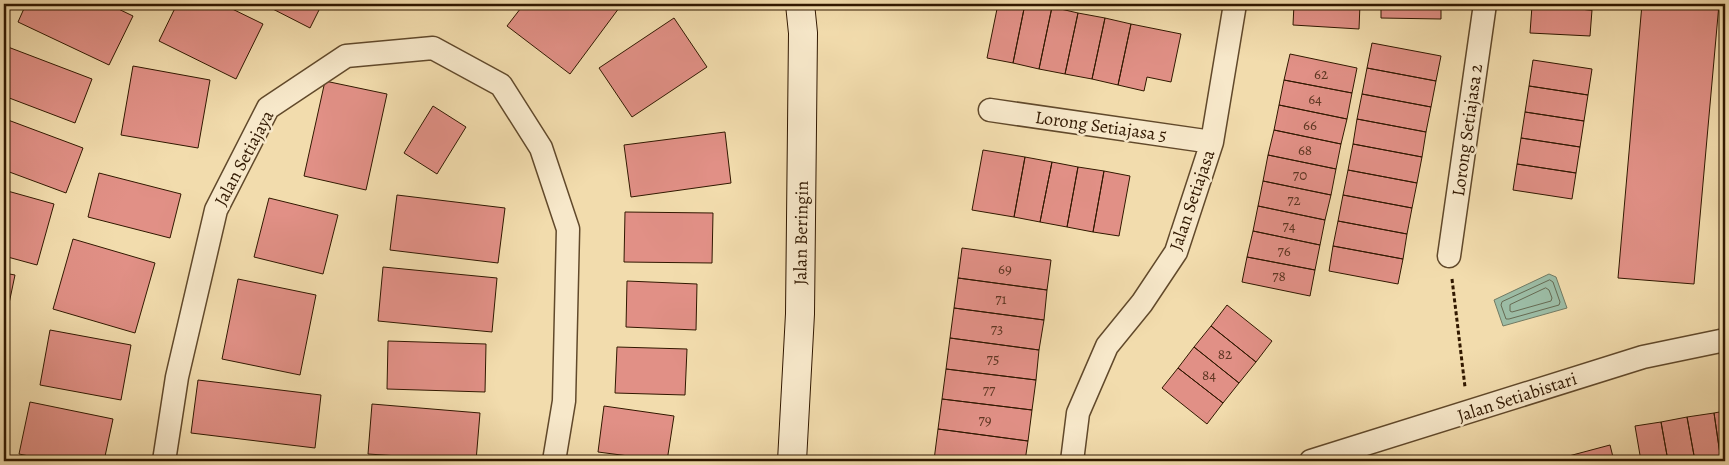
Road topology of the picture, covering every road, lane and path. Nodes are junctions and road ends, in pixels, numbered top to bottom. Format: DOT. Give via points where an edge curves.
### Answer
graph roads {
  1 [pos="800,4"];
  2 [pos="1235,4"];
  3 [pos="1485,4"];
  4 [pos="990,110"];
  5 [pos="1212,142"];
  6 [pos="1449,256"];
  7 [pos="1725,340"];
  8 [pos="1468,413"];
  9 [pos="164,461"];
  10 [pos="554,461"];
  11 [pos="792,461"];
  12 [pos="1072,461"];
  13 [pos="1311,461"];
  1 -- 11 [label="street, Jalan Beringin" via="803,33 800,314"];
  2 -- 5 [label="street, Jalan Setiajasa"];
  3 -- 6 [label="street, Lorong Setiajasa 2"];
  4 -- 5 [label="street, Lorong Setiajasa 5"];
  5 -- 12 [label="street, Jalan Setiajasa" via="1176,252 1142,303 1107,346 1078,413"];
  6 -- 8 [label="path"];
  7 -- 8 [label="street, Jalan Setiabistari" via="1643,357"];
  8 -- 13 [label="street, Jalan Setiabistari"];
  9 -- 10 [label="street, Jalan Setiajaya" via="177,377 216,210 268,108 346,56 432,48 501,85 541,148 568,229 564,401"];
}
